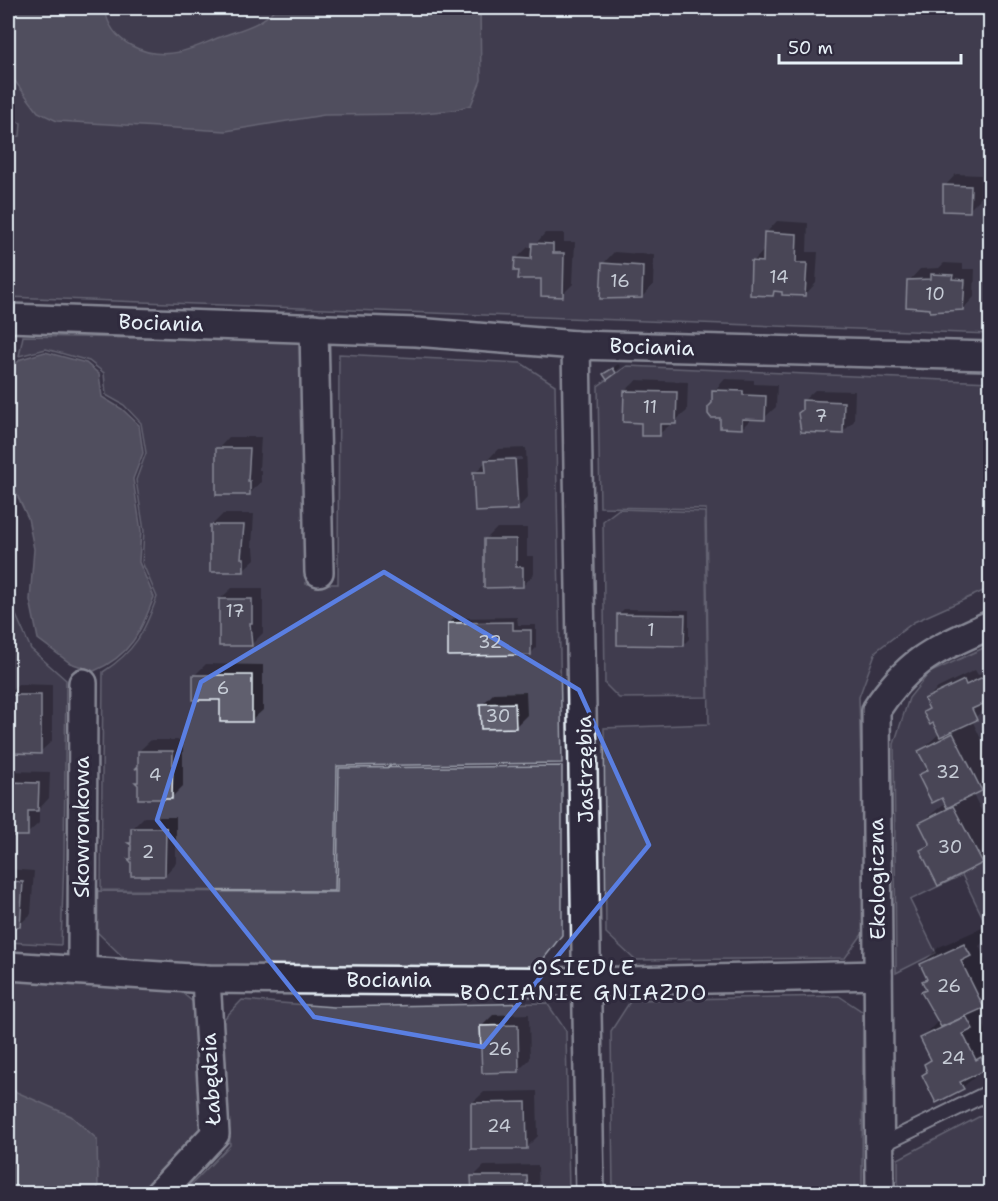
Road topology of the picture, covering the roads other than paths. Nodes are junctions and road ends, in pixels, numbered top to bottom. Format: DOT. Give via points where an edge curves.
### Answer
graph roads {
  1 [pos="8,318"];
  2 [pos="314,328"];
  3 [pos="576,345"];
  4 [pos="990,356"];
  5 [pos="319,572"];
  6 [pos="990,625"];
  7 [pos="83,683"];
  8 [pos="8,966"];
  9 [pos="82,970"];
  10 [pos="878,975"];
  11 [pos="206,979"];
  12 [pos="588,982"];
  13 [pos="990,1092"];
  14 [pos="881,1145"];
  15 [pos="159,1194"];
  16 [pos="590,1194"];
  17 [pos="880,1194"];
  1 -- 2 [label="street, Bociania"];
  2 -- 3 [label="street, Bociania"];
  2 -- 5 [label="street"];
  3 -- 4 [label="street, Bociania"];
  3 -- 12 [label="street, Jastrzębia"];
  6 -- 10 [label="street, Ekologiczna" via="924,656 894,682 876,710"];
  7 -- 9 [label="street, Skowronkowa"];
  8 -- 9 [label="street, Bociania"];
  9 -- 11 [label="street, Bociania"];
  10 -- 12 [label="street, Bociania"];
  10 -- 14 [label="street, Ekologiczna"];
  11 -- 12 [label="street, Bociania"];
  11 -- 15 [label="street, Łabędzia" via="215,1134"];
  12 -- 16 [label="street, Jastrzębia"];
  13 -- 14 [label="lane"];
  14 -- 17 [label="street, Ekologiczna"];
}
